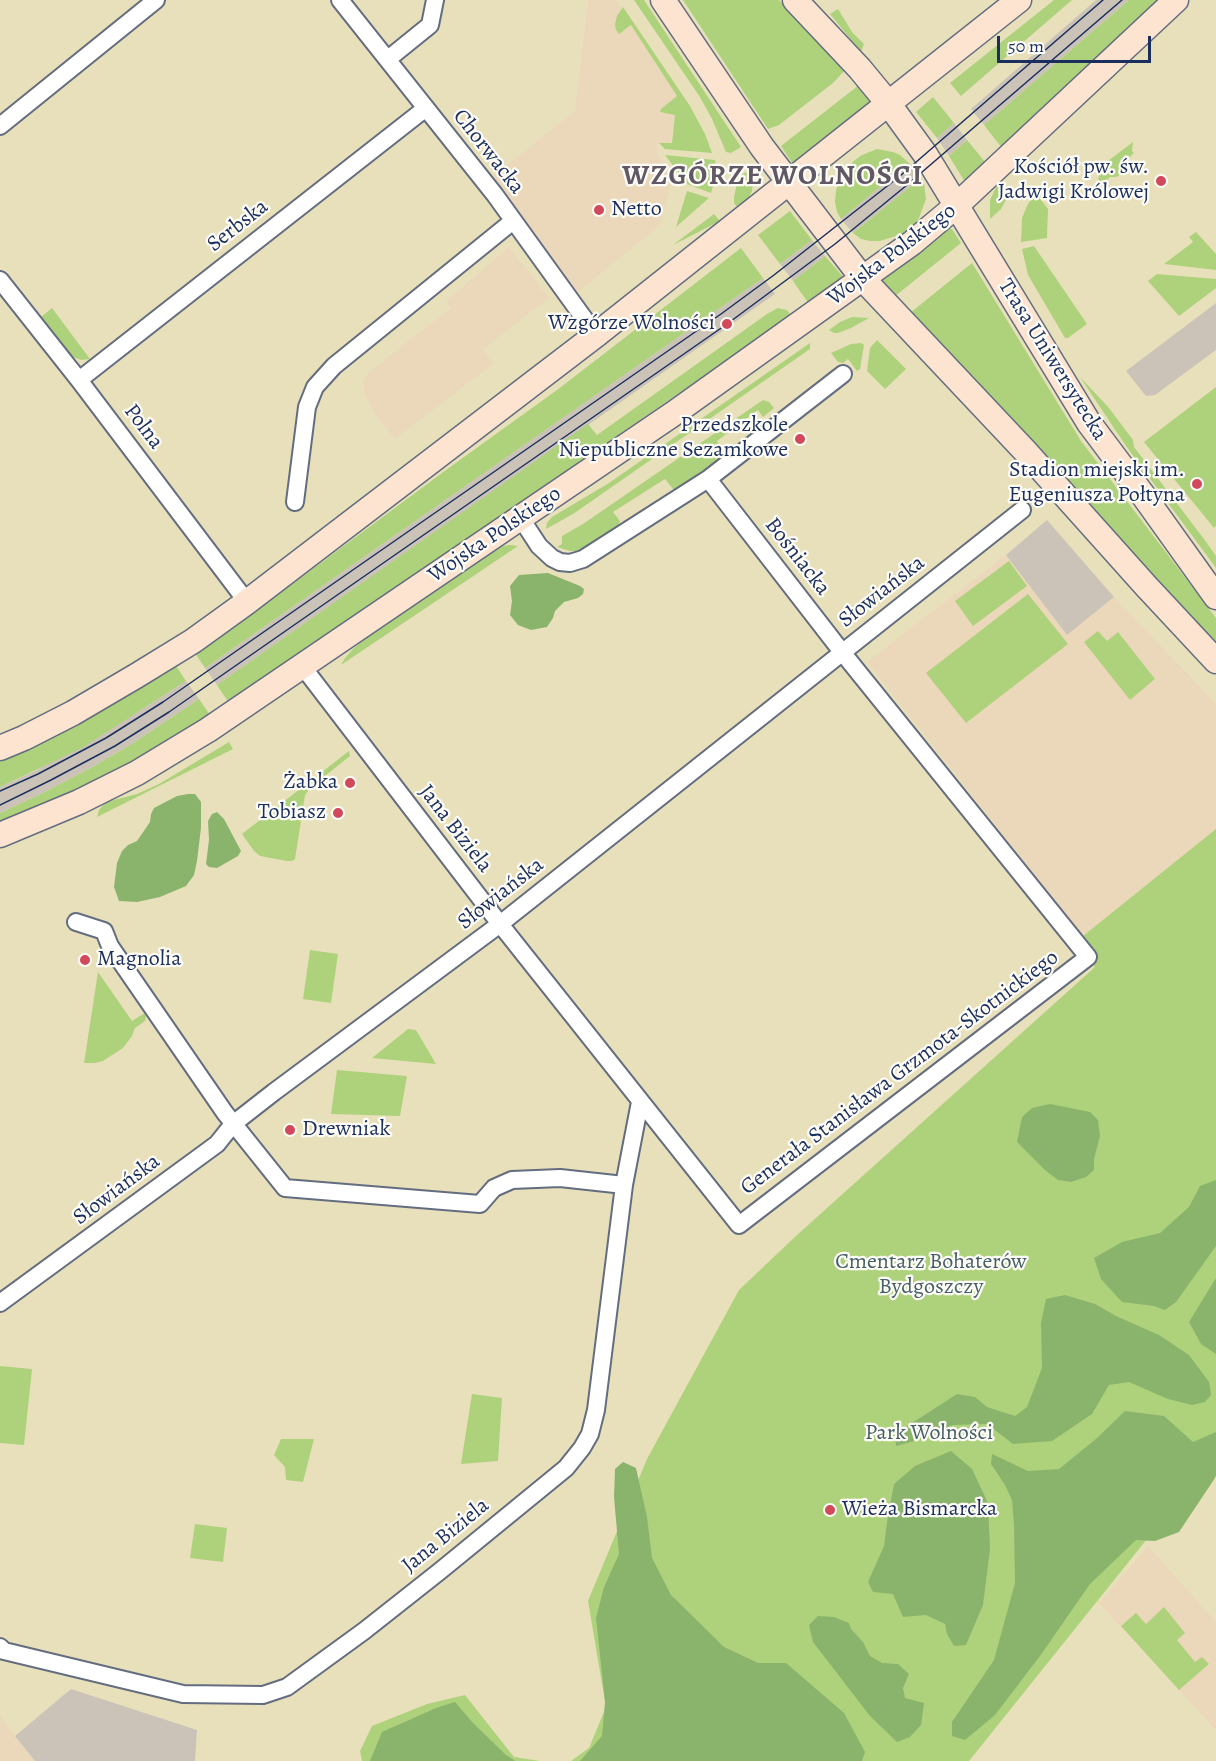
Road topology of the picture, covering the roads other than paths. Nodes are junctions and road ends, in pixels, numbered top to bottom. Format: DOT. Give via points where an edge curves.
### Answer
graph roads {
  1 [pos="156,0"];
  2 [pos="340,0"];
  3 [pos="435,0"];
  4 [pos="663,0"];
  5 [pos="795,0"];
  6 [pos="1019,0"];
  7 [pos="1176,0"];
  8 [pos="388,59"];
  9 [pos="888,103"];
  10 [pos="426,108"];
  11 [pos="0,126"];
  12 [pos="788,183"];
  13 [pos="956,206"];
  14 [pos="513,221"];
  15 [pos="863,279"];
  16 [pos="0,280"];
  17 [pos="596,335"];
  18 [pos="843,374"];
  19 [pos="79,380"];
  20 [pos="708,479"];
  21 [pos="295,502"];
  22 [pos="1022,510"];
  23 [pos="520,517"];
  24 [pos="1216,597"];
  25 [pos="247,602"];
  26 [pos="842,652"];
  27 [pos="1216,661"];
  28 [pos="303,667"];
  29 [pos="0,748"];
  30 [pos="0,835"];
  31 [pos="76,922"];
  32 [pos="500,924"];
  33 [pos="1088,957"];
  34 [pos="640,1102"];
  35 [pos="233,1124"];
  36 [pos="624,1185"];
  37 [pos="739,1225"];
  38 [pos="0,1303"];
  39 [pos="0,1647"];
  1 -- 11 [label="street"];
  2 -- 8 [label="street, Chorwacka"];
  3 -- 8 [label="street" via="430,25"];
  4 -- 12 [label="street"];
  5 -- 9 [label="street"];
  6 -- 9 [label="street"];
  7 -- 13 [label="street, Wojska Polskiego"];
  8 -- 10 [label="street, Chorwacka"];
  9 -- 12 [label="street"];
  9 -- 13 [label="street, Trasa Uniwersytecka" via="932,164"];
  10 -- 14 [label="street, Chorwacka"];
  10 -- 19 [label="street, Serbska"];
  12 -- 15 [label="street"];
  12 -- 17 [label="street"];
  13 -- 15 [label="street, Wojska Polskiego"];
  13 -- 24 [label="street, Trasa Uniwersytecka" via="1089,423"];
  14 -- 17 [label="street, Chorwacka"];
  14 -- 21 [label="street" via="334,366 315,387 307,406"];
  15 -- 23 [label="street, Wojska Polskiego"];
  15 -- 27 [label="street"];
  16 -- 19 [label="street, Polna"];
  17 -- 25 [label="street"];
  18 -- 20 [label="street"];
  19 -- 25 [label="street, Polna"];
  20 -- 23 [label="street" via="583,559 570,563 545,553"];
  20 -- 26 [label="street, Bośniacka"];
  22 -- 26 [label="street, Słowiańska"];
  23 -- 28 [label="street, Wojska Polskiego"];
  25 -- 29 [label="street" via="127,682"];
  26 -- 32 [label="street, Słowiańska"];
  26 -- 33 [label="street, Bośniacka"];
  28 -- 30 [label="street, Wojska Polskiego" via="137,773"];
  28 -- 32 [label="street, Jana Biziela"];
  31 -- 35 [label="street" via="104,932"];
  32 -- 34 [label="street, Jana Biziela"];
  32 -- 35 [label="street, Słowiańska"];
  33 -- 37 [label="street, Generała Stanisława Grzmota-Skotnickiego"];
  34 -- 36 [label="street, Jana Biziela"];
  34 -- 37 [label="street, Jana Biziela"];
  35 -- 36 [label="street" via="285,1188 480,1204 494,1188 512,1180 560,1178"];
  35 -- 38 [label="street, Słowiańska" via="217,1144"];
  36 -- 39 [label="street, Jana Biziela" via="596,1410 582,1448 566,1468 364,1631 287,1687 263,1695 183,1694"];
}
